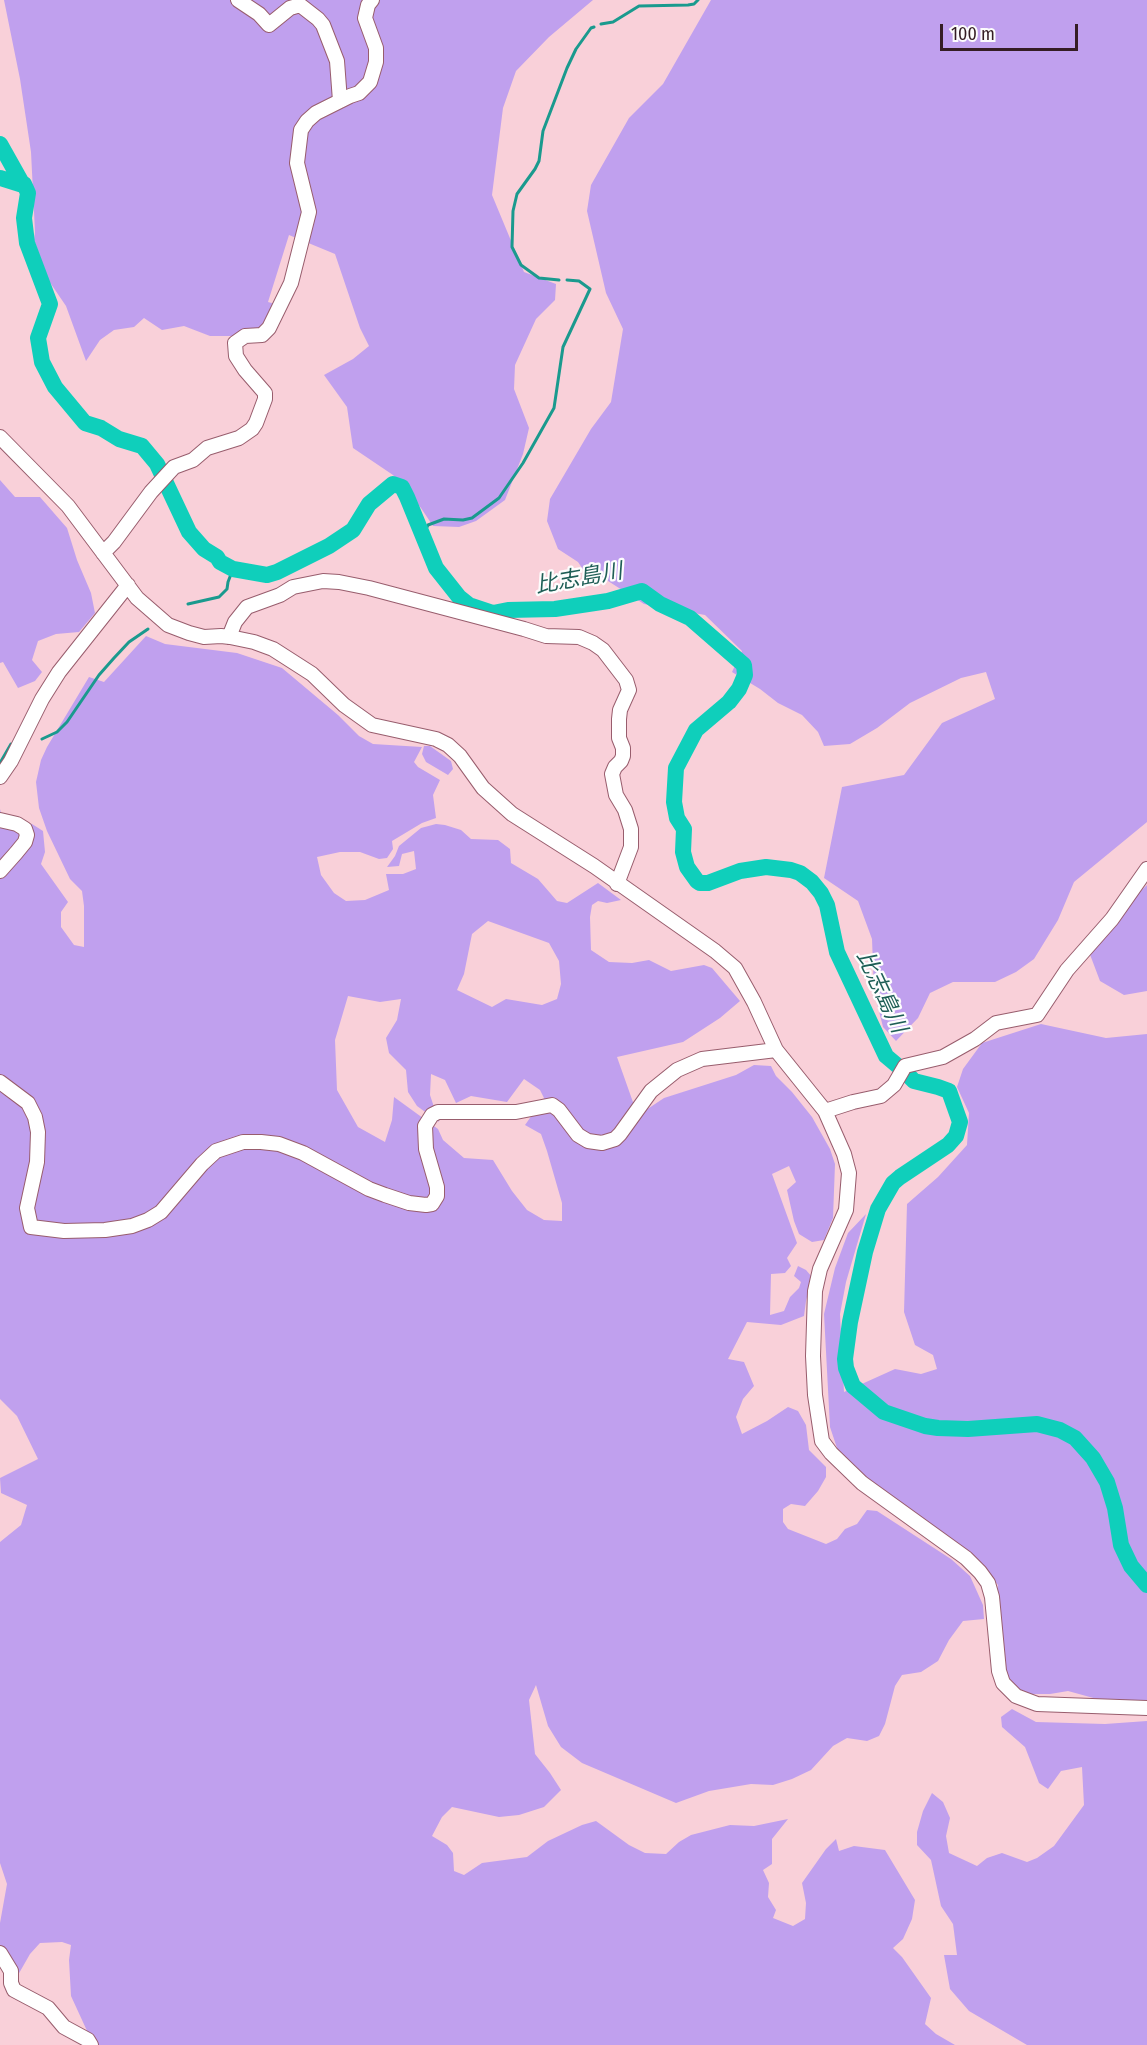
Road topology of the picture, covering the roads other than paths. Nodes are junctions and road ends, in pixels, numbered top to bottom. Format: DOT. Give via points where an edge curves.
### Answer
graph roads {
  1 [pos="238,0"];
  2 [pos="372,0"];
  3 [pos="340,100"];
  4 [pos="0,437"];
  5 [pos="103,553"];
  6 [pos="128,585"];
  7 [pos="229,637"];
  8 [pos="0,777"];
  9 [pos="0,820"];
  10 [pos="1147,869"];
  11 [pos="0,871"];
  12 [pos="617,884"];
  13 [pos="776,1050"];
  14 [pos="0,1082"];
  15 [pos="825,1111"];
  16 [pos="1147,1708"];
  17 [pos="0,1953"];
  18 [pos="91,2045"];
  1 -- 3 [label="street" via="269,25 300,5 318,18 337,62"];
  2 -- 3 [label="street" via="365,18 376,48 373,76 363,91"];
  3 -- 5 [label="street" via="316,113 301,130 297,163 309,212 291,283 269,328 262,335 245,336 235,343 236,356 265,393 256,423 238,438 207,448 193,460 174,467"];
  4 -- 5 [label="street" via="68,506"];
  5 -- 6 [label="street"];
  6 -- 7 [label="street" via="168,625 204,637"];
  6 -- 8 [label="street" via="59,672"];
  7 -- 12 [label="street" via="273,649 293,661 372,725 448,745 483,788 512,814"];
  7 -- 12 [label="street" via="247,607 293,587 323,581 369,588 546,636 579,637 593,643 626,680 629,690 619,719 624,752 612,774 616,795 631,829 632,847"];
  9 -- 11 [label="street" via="17,824 27,835"];
  10 -- 15 [label="street" via="1112,919 1067,970 1037,1015 996,1023 943,1056 905,1066 894,1085 881,1096"];
  12 -- 13 [label="street" via="735,968"];
  13 -- 14 [label="street" via="702,1059 676,1070 651,1091 615,1139 602,1143 578,1135 552,1105 516,1112 438,1112 425,1126 437,1196 432,1204 409,1203 385,1195 286,1146 243,1142 216,1151 161,1212 132,1226 105,1230 31,1227 27,1208 37,1162 35,1117 28,1103"];
  13 -- 15 [label="street"];
  15 -- 16 [label="street" via="849,1173 846,1210 820,1269 815,1291 813,1356 822,1441 862,1483 980,1572 992,1597 1002,1683 1016,1696 1037,1704"];
  17 -- 18 [label="street" via="11,1971 14,1990 48,2007 63,2027"];
}
